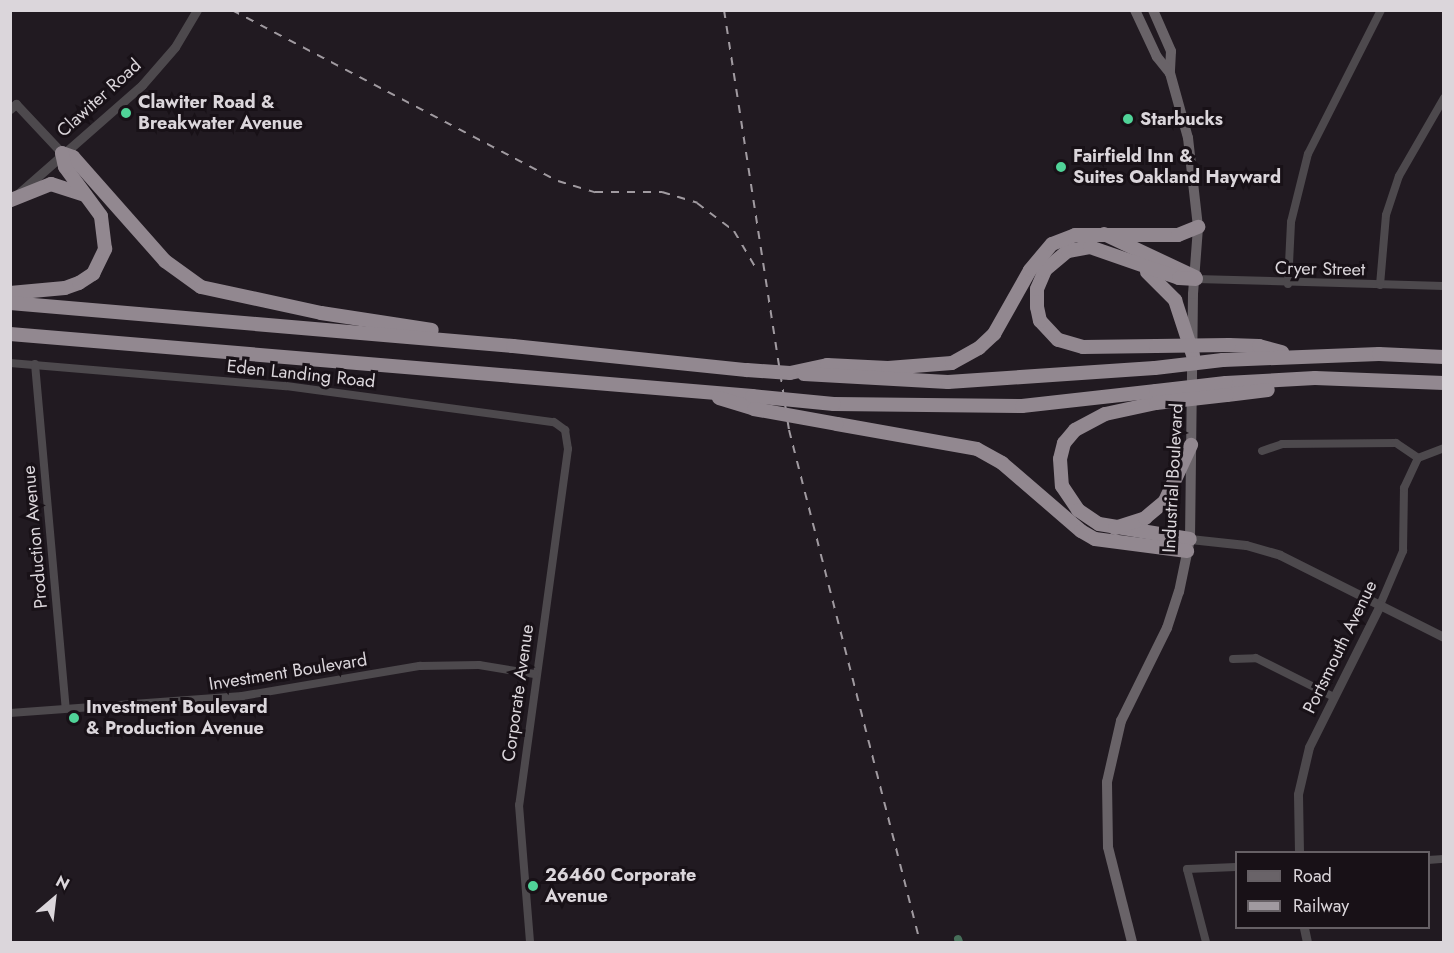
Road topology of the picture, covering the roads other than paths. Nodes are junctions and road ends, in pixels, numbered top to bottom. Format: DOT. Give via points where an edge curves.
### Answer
graph roads {
  1 [pos="197,10"];
  2 [pos="1135,10"];
  3 [pos="1153,10"];
  4 [pos="1381,10"];
  5 [pos="1170,73"];
  6 [pos="1443,98"];
  7 [pos="12,103"];
  8 [pos="62,153"];
  9 [pos="92,199"];
  10 [pos="11,201"];
  11 [pos="1198,227"];
  12 [pos="1104,234"];
  13 [pos="1131,261"];
  14 [pos="1196,279"];
  15 [pos="1288,284"];
  16 [pos="1380,285"];
  17 [pos="1443,286"];
  18 [pos="10,292"];
  19 [pos="10,303"];
  20 [pos="10,334"];
  21 [pos="513,346"];
  22 [pos="1193,355"];
  23 [pos="1293,356"];
  24 [pos="1443,357"];
  25 [pos="10,363"];
  26 [pos="35,364"];
  27 [pos="828,371"];
  28 [pos="1443,382"];
  29 [pos="1156,397"];
  30 [pos="753,403"];
  31 [pos="1191,445"];
  32 [pos="1443,448"];
  33 [pos="568,449"];
  34 [pos="1262,451"];
  35 [pos="1418,458"];
  36 [pos="1113,528"];
  37 [pos="1188,545"];
  38 [pos="1380,605"];
  39 [pos="1443,637"];
  40 [pos="1233,659"];
  41 [pos="534,674"];
  42 [pos="1334,698"];
  43 [pos="66,708"];
  44 [pos="10,713"];
  45 [pos="1299,851"];
  46 [pos="1235,867"];
  47 [pos="530,942"];
  48 [pos="1132,942"];
  49 [pos="1206,942"];
  1 -- 8 [label="street, Clawiter Road" via="175,47 142,85"];
  2 -- 5 [label="main road, Industrial Boulevard" via="1157,57"];
  3 -- 5 [label="main road, Industrial Boulevard" via="1171,51"];
  4 -- 15 [label="street" via="1308,154 1292,222"];
  5 -- 11 [label="main road, Industrial Boulevard" via="1188,138"];
  6 -- 16 [label="street" via="1399,176 1389,204 1382,238"];
  7 -- 8 [label="street"];
  8 -- 9 [label="highway" via="65,167"];
  8 -- 10 [label="street, Clawiter Road"];
  8 -- 21 [label="highway" via="73,157 165,261 201,287 309,311 485,337"];
  9 -- 10 [label="highway" via="51,184"];
  9 -- 18 [label="highway" via="107,235 93,274 65,288"];
  11 -- 12 [label="highway" via="1178,235"];
  11 -- 14 [label="main road, Industrial Boulevard"];
  12 -- 14 [label="highway" via="1181,268"];
  12 -- 27 [label="highway" via="1063,238 1045,250 994,334 960,359 942,365"];
  13 -- 14 [label="highway" via="1179,278"];
  13 -- 22 [label="highway" via="1168,289"];
  13 -- 23 [label="highway, bridge" via="1089,247 1059,255 1045,270 1037,289 1040,321 1058,340 1072,345 1259,346"];
  14 -- 15 [label="street, Cryer Street"];
  14 -- 22 [label="main road, Industrial Boulevard"];
  15 -- 16 [label="street, Cryer Street"];
  16 -- 17 [label="street, Cryer Street"];
  19 -- 21 [label="highway"];
  20 -- 30 [label="highway" via="703,392"];
  21 -- 27 [label="highway, bridge" via="747,370"];
  22 -- 31 [label="main road, Industrial Boulevard"];
  23 -- 24 [label="highway"];
  23 -- 27 [label="highway, bridge" via="948,382"];
  25 -- 26 [label="street, Eden Landing Road"];
  26 -- 33 [label="street, Eden Landing Road" via="286,386 554,422 566,430"];
  26 -- 43 [label="street, Production Avenue"];
  28 -- 29 [label="highway, bridge" via="1348,380"];
  29 -- 30 [label="highway, bridge" via="1022,406"];
  29 -- 36 [label="highway" via="1095,417 1064,443 1060,476 1066,494 1085,516"];
  30 -- 37 [label="highway, bridge" via="837,424 977,449 1002,463 1095,539"];
  31 -- 36 [label="highway" via="1165,501 1145,518"];
  31 -- 37 [label="main road, Industrial Boulevard"];
  32 -- 35 [label="street"];
  33 -- 41 [label="street, Corporate Avenue"];
  34 -- 35 [label="street" via="1282,444 1396,443"];
  35 -- 38 [label="street, Portsmouth Avenue" via="1404,488 1402,551"];
  36 -- 37 [label="highway"];
  37 -- 38 [label="street" via="1263,549"];
  37 -- 48 [label="main road, Industrial Boulevard" via="1167,628 1121,721 1107,782 1108,847"];
  38 -- 39 [label="street"];
  38 -- 42 [label="street, Portsmouth Avenue"];
  40 -- 42 [label="street" via="1256,658"];
  41 -- 43 [label="street, Investment Boulevard" via="479,665 420,666 242,696"];
  41 -- 47 [label="street, Corporate Avenue" via="519,805"];
  42 -- 45 [label="street, Portsmouth Avenue" via="1302,770"];
  43 -- 44 [label="street, Investment Boulevard"];
  46 -- 49 [label="street" via="1187,869"];
}
